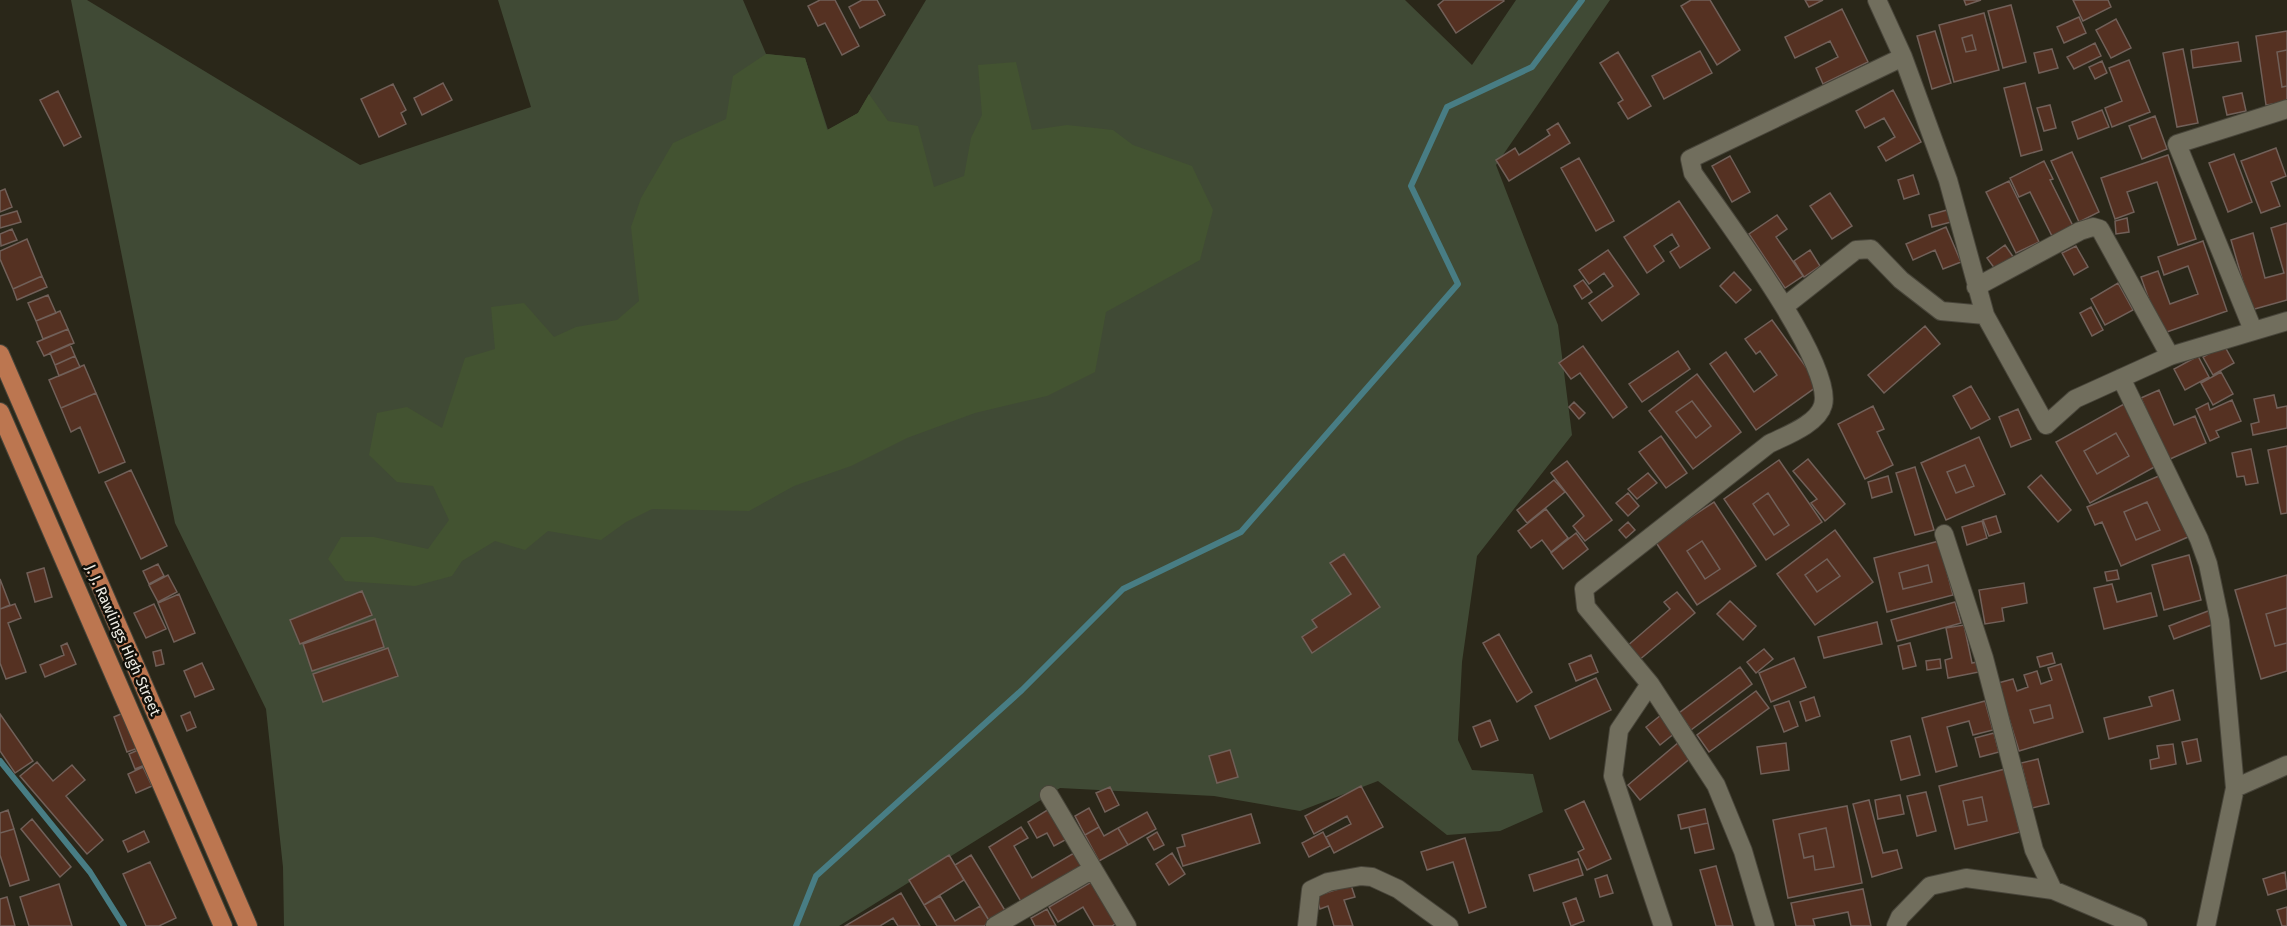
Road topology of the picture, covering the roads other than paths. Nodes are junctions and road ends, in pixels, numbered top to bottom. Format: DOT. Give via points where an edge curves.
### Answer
graph roads {
  1 [pos="1877,0"];
  2 [pos="1903,57"];
  3 [pos="2287,109"];
  4 [pos="1976,287"];
  5 [pos="1785,306"];
  6 [pos="1984,315"];
  7 [pos="2287,321"];
  8 [pos="2253,330"];
  9 [pos="0,354"];
  10 [pos="2170,356"];
  11 [pos="2121,378"];
  12 [pos="0,412"];
  13 [pos="1944,534"];
  14 [pos="1650,684"];
  15 [pos="2287,765"];
  16 [pos="2235,788"];
  17 [pos="1049,795"];
  18 [pos="1093,869"];
  19 [pos="2053,890"];
  20 [pos="1310,922"];
  21 [pos="2133,925"];
  22 [pos="224,926"];
  23 [pos="248,926"];
  24 [pos="995,926"];
  25 [pos="1127,926"];
  26 [pos="1449,926"];
  27 [pos="1663,926"];
  28 [pos="1765,926"];
  29 [pos="1896,926"];
  30 [pos="2206,926"];
  1 -- 2 [label="street"];
  2 -- 4 [label="street" via="1948,180"];
  2 -- 5 [label="street" via="1690,159 1693,173"];
  3 -- 8 [label="street" via="2177,144"];
  4 -- 6 [label="street"];
  4 -- 10 [label="street" via="2080,231 2100,229"];
  5 -- 6 [label="street" via="1857,250 1871,249 1901,280 1941,311"];
  5 -- 14 [label="street" via="1818,370 1823,407 1800,428 1769,444 1584,589 1586,607"];
  6 -- 11 [label="street" via="2046,425 2075,399"];
  7 -- 8 [label="street"];
  8 -- 10 [label="street"];
  9 -- 23 [label="main road, J. J. Rawlings High Street"];
  10 -- 11 [label="street"];
  11 -- 16 [label="street" via="2183,503 2208,564 2220,621"];
  12 -- 22 [label="main road, J. J. Rawlings High Street"];
  13 -- 19 [label="street" via="1984,658 2034,850"];
  14 -- 27 [label="street" via="1619,730 1613,776"];
  14 -- 28 [label="street" via="1716,785 1743,851"];
  15 -- 16 [label="street"];
  16 -- 30 [label="street"];
  17 -- 18 [label="street"];
  18 -- 24 [label="street"];
  18 -- 25 [label="street"];
  19 -- 21 [label="street"];
  19 -- 29 [label="street" via="1966,878 1930,886"];
  20 -- 26 [label="street" via="1311,890 1320,884 1362,876 1398,889"];
}
